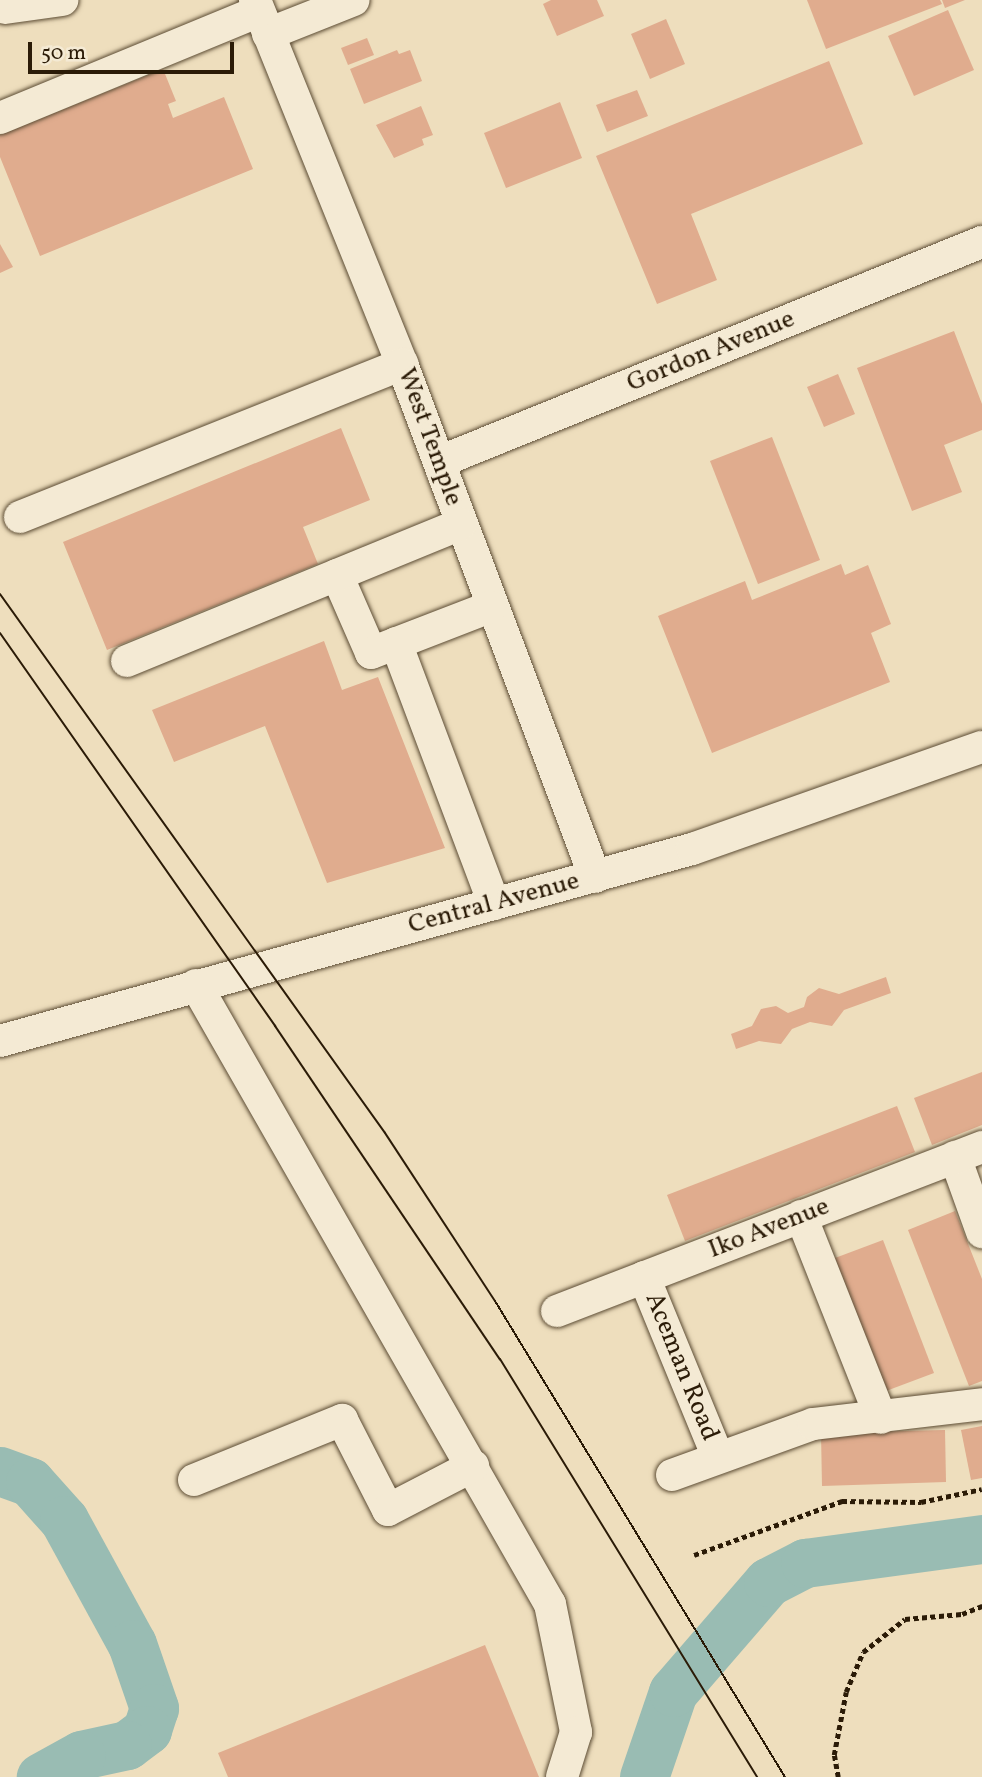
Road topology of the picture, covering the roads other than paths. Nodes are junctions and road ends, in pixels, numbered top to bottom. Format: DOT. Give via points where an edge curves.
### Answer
graph roads {
  1 [pos="62,0"];
  2 [pos="354,0"];
  3 [pos="5,8"];
  4 [pos="261,15"];
  5 [pos="0,118"];
  6 [pos="982,242"];
  7 [pos="402,364"];
  8 [pos="439,463"];
  9 [pos="20,517"];
  10 [pos="461,524"];
  11 [pos="337,575"];
  12 [pos="490,607"];
  13 [pos="396,643"];
  14 [pos="127,661"];
  15 [pos="982,747"];
  16 [pos="595,877"];
  17 [pos="494,904"];
  18 [pos="196,985"];
  19 [pos="0,1041"];
  20 [pos="968,1152"];
  21 [pos="801,1216"];
  22 [pos="982,1232"];
  23 [pos="644,1277"];
  24 [pos="557,1311"];
  25 [pos="982,1404"];
  26 [pos="881,1418"];
  27 [pos="719,1457"];
  28 [pos="473,1466"];
  29 [pos="671,1475"];
  30 [pos="194,1480"];
  31 [pos="562,1777"];
  1 -- 3 [label="street"];
  2 -- 4 [label="street"];
  4 -- 5 [label="street"];
  4 -- 7 [label="street, West Temple"];
  6 -- 8 [label="street, Gordon Avenue"];
  7 -- 8 [label="street, West Temple"];
  7 -- 9 [label="street"];
  8 -- 10 [label="street, West Temple"];
  10 -- 11 [label="street"];
  10 -- 12 [label="street, West Temple"];
  11 -- 13 [label="street" via="371,653"];
  11 -- 14 [label="street"];
  12 -- 13 [label="street"];
  12 -- 16 [label="street, West Temple"];
  13 -- 17 [label="street"];
  15 -- 16 [label="street, Central Avenue" via="704,845"];
  16 -- 17 [label="street, Central Avenue"];
  17 -- 18 [label="street, Central Avenue"];
  18 -- 19 [label="street, Central Avenue"];
  18 -- 28 [label="street"];
  20 -- 21 [label="street, Iko Avenue"];
  20 -- 22 [label="street"];
  21 -- 23 [label="street, Iko Avenue"];
  21 -- 26 [label="street"];
  23 -- 24 [label="street, Iko Avenue"];
  23 -- 27 [label="street, Aceman Road"];
  25 -- 26 [label="street"];
  26 -- 27 [label="street" via="813,1424"];
  27 -- 29 [label="street"];
  28 -- 30 [label="street" via="388,1510 342,1420"];
  28 -- 31 [label="street" via="550,1604 576,1732"];
}
